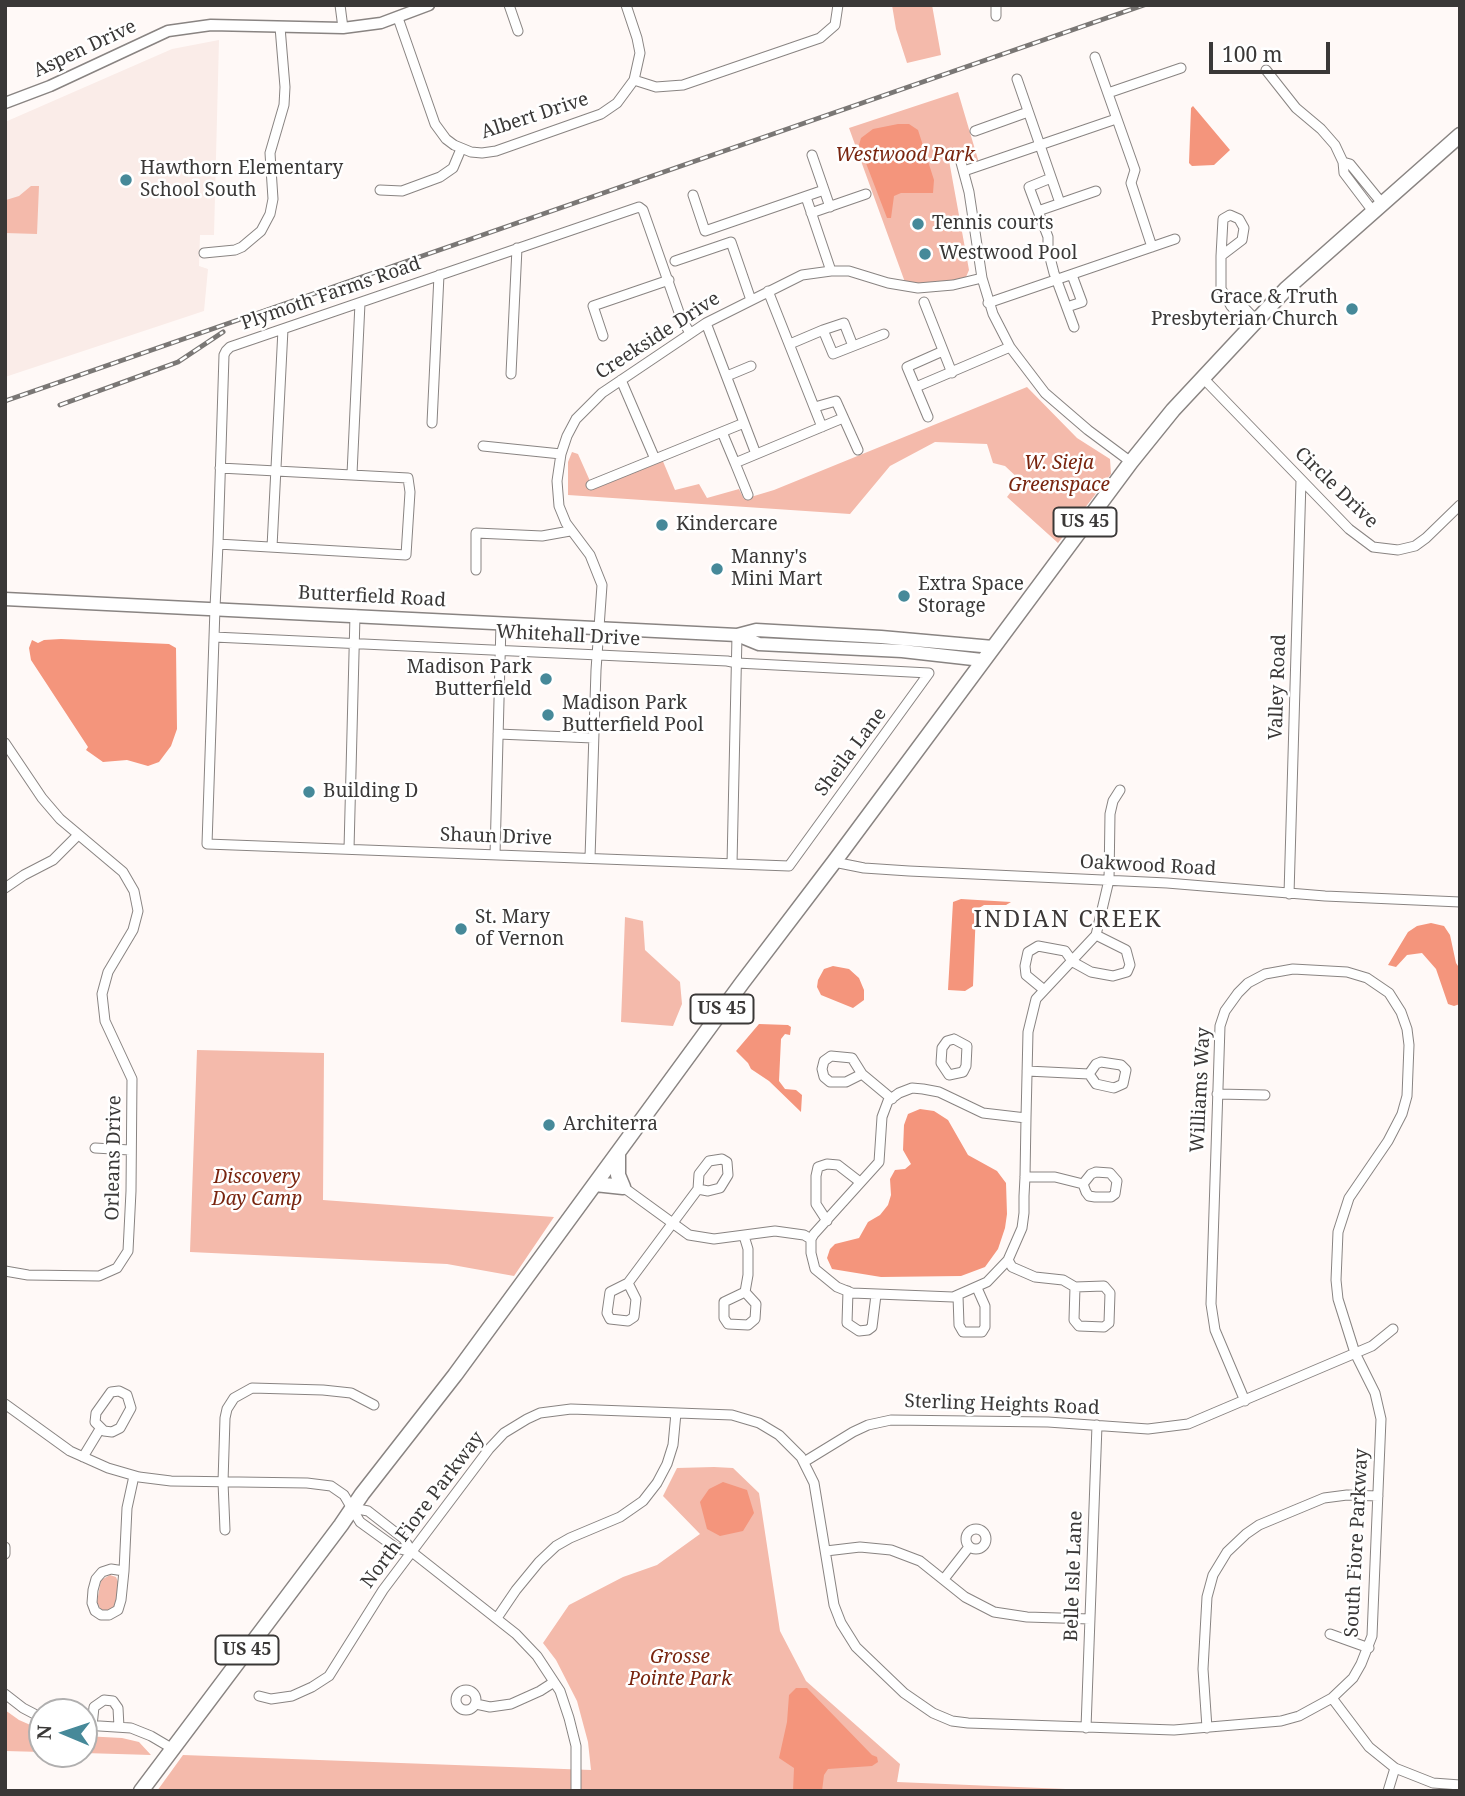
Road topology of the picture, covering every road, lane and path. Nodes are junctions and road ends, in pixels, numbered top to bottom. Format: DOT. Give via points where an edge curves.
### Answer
graph roads {
  1 [pos="340,5"];
  2 [pos="429,5"];
  3 [pos="509,5"];
  4 [pos="626,5"];
  5 [pos="838,5"];
  6 [pos="398,18"];
  7 [pos="280,27"];
  8 [pos="343,28"];
  9 [pos="518,31"];
  10 [pos="1095,57"];
  11 [pos="1181,68"];
  12 [pos="1266,69"];
  13 [pos="1017,79"];
  14 [pos="634,80"];
  15 [pos="1108,93"];
  16 [pos="5,103"];
  17 [pos="1028,112"];
  18 [pos="1116,119"];
  19 [pos="975,131"];
  20 [pos="1460,135"];
  21 [pos="1039,146"];
  22 [pos="461,149"];
  23 [pos="812,155"];
  24 [pos="959,155"];
  25 [pos="964,171"];
  26 [pos="1051,178"];
  27 [pos="380,190"];
  28 [pos="824,190"];
  29 [pos="1096,191"];
  30 [pos="866,194"];
  31 [pos="693,195"];
  32 [pos="806,197"];
  33 [pos="1060,203"];
  34 [pos="1377,206"];
  35 [pos="830,207"];
  36 [pos="1038,211"];
  37 [pos="811,214"];
  38 [pos="725,224"];
  39 [pos="705,231"];
  40 [pos="1175,239"];
  41 [pos="731,242"];
  42 [pos="1152,247"];
  43 [pos="517,248"];
  44 [pos="710,248"];
  45 [pos="204,253"];
  46 [pos="1221,256"];
  47 [pos="676,261"];
  48 [pos="831,271"];
  49 [pos="439,275"];
  50 [pos="1072,275"];
  51 [pos="982,278"];
  52 [pos="669,280"];
  53 [pos="1058,280"];
  54 [pos="768,291"];
  55 [pos="751,300"];
  56 [pos="924,302"];
  57 [pos="360,303"];
  58 [pos="989,303"];
  59 [pos="1067,307"];
  60 [pos="706,323"];
  61 [pos="1253,324"];
  62 [pos="1074,327"];
  63 [pos="283,329"];
  64 [pos="824,330"];
  65 [pos="690,333"];
  66 [pos="884,334"];
  67 [pos="603,336"];
  68 [pos="790,344"];
  69 [pos="853,345"];
  70 [pos="1010,347"];
  71 [pos="943,351"];
  72 [pos="751,366"];
  73 [pos="952,373"];
  74 [pos="512,374"];
  75 [pos="727,376"];
  76 [pos="1203,378"];
  77 [pos="621,380"];
  78 [pos="916,387"];
  79 [pos="815,407"];
  80 [pos="928,416"];
  81 [pos="844,418"];
  82 [pos="432,423"];
  83 [pos="744,423"];
  84 [pos="822,427"];
  85 [pos="722,432"];
  86 [pos="483,446"];
  87 [pos="858,450"];
  88 [pos="561,454"];
  89 [pos="756,454"];
  90 [pos="655,459"];
  91 [pos="1131,462"];
  92 [pos="735,463"];
  93 [pos="220,468"];
  94 [pos="276,470"];
  95 [pos="352,474"];
  96 [pos="1301,481"];
  97 [pos="591,485"];
  98 [pos="748,495"];
  99 [pos="1460,505"];
  100 [pos="570,531"];
  101 [pos="218,544"];
  102 [pos="272,547"];
  103 [pos="476,570"];
  104 [pos="5,599"];
  105 [pos="215,608"];
  106 [pos="355,615"];
  107 [pos="501,623"];
  108 [pos="600,628"];
  109 [pos="737,635"];
  110 [pos="214,637"];
  111 [pos="355,644"];
  112 [pos="993,647"];
  113 [pos="500,651"];
  114 [pos="597,655"];
  115 [pos="982,660"];
  116 [pos="737,663"];
  117 [pos="920,673"];
  118 [pos="498,734"];
  119 [pos="593,738"];
  120 [pos="5,743"];
  121 [pos="16,759"];
  122 [pos="5,766"];
  123 [pos="1119,790"];
  124 [pos="207,828"];
  125 [pos="78,835"];
  126 [pos="349,849"];
  127 [pos="495,855"];
  128 [pos="590,858"];
  129 [pos="795,858"];
  130 [pos="834,862"];
  131 [pos="732,864"];
  132 [pos="1109,880"];
  133 [pos="5,888"];
  134 [pos="1289,894"];
  135 [pos="1460,902"];
  136 [pos="1096,935"];
  137 [pos="1073,962"];
  138 [pos="1043,989"];
  139 [pos="1027,1071"];
  140 [pos="862,1074"];
  141 [pos="1089,1074"];
  142 [pos="949,1075"];
  143 [pos="939,1092"];
  144 [pos="1217,1094"];
  145 [pos="1265,1095"];
  146 [pos="891,1098"];
  147 [pos="1026,1118"];
  148 [pos="95,1148"];
  149 [pos="130,1150"];
  150 [pos="618,1152"];
  151 [pos="1025,1177"];
  152 [pos="860,1182"];
  153 [pos="595,1184"];
  154 [pos="1083,1184"];
  155 [pos="623,1187"];
  156 [pos="698,1189"];
  157 [pos="827,1221"];
  158 [pos="672,1222"];
  159 [pos="744,1236"];
  160 [pos="811,1239"];
  161 [pos="1007,1261"];
  162 [pos="5,1271"];
  163 [pos="628,1283"];
  164 [pos="1075,1287"];
  165 [pos="977,1288"];
  166 [pos="848,1291"];
  167 [pos="746,1292"];
  168 [pos="876,1295"];
  169 [pos="958,1296"];
  170 [pos="1393,1329"];
  171 [pos="1355,1353"];
  172 [pos="1245,1401"];
  173 [pos="5,1404"];
  174 [pos="374,1405"];
  175 [pos="676,1413"];
  176 [pos="1097,1425"];
  177 [pos="100,1429"];
  178 [pos="83,1457"];
  179 [pos="804,1462"];
  180 [pos="134,1476"];
  181 [pos="223,1482"];
  182 [pos="1378,1496"];
  183 [pos="353,1508"];
  184 [pos="225,1530"];
  185 [pos="5,1547"];
  186 [pos="969,1547"];
  187 [pos="826,1551"];
  188 [pos="412,1552"];
  189 [pos="5,1554"];
  190 [pos="124,1571"];
  191 [pos="944,1579"];
  192 [pos="497,1618"];
  193 [pos="1090,1619"];
  194 [pos="1330,1634"];
  195 [pos="1369,1648"];
  196 [pos="554,1682"];
  197 [pos="5,1694"];
  198 [pos="259,1696"];
  199 [pos="1332,1698"];
  200 [pos="98,1704"];
  201 [pos="476,1704"];
  202 [pos="28,1711"];
  203 [pos="98,1726"];
  204 [pos="119,1727"];
  205 [pos="1086,1728"];
  206 [pos="1207,1728"];
  207 [pos="1139,1730"];
  208 [pos="173,1749"];
  209 [pos="1395,1768"];
  210 [pos="1460,1785"];
  211 [pos="141,1791"];
  212 [pos="576,1791"];
  213 [pos="1388,1791"];
  1 -- 8 [label="street"];
  2 -- 6 [label="street, Aspen Drive"];
  3 -- 9 [label="street"];
  4 -- 14 [label="street" via="639,53"];
  5 -- 14 [label="street" via="835,24 820,38 683,85 656,87"];
  6 -- 8 [label="street, Aspen Drive"];
  6 -- 22 [label="street, Albert Drive" via="435,124"];
  7 -- 8 [label="street, Aspen Drive"];
  7 -- 16 [label="street, Aspen Drive" via="211,25 169,31"];
  7 -- 45 [label="street" via="285,87 270,153 270,214 261,231 242,247"];
  10 -- 15 [label="street"];
  11 -- 15 [label="street"];
  12 -- 34 [label="street" via="1296,108 1335,145"];
  13 -- 17 [label="street"];
  14 -- 22 [label="street, Albert Drive" via="617,103 601,114 496,150"];
  15 -- 18 [label="street"];
  17 -- 19 [label="street"];
  17 -- 21 [label="street"];
  18 -- 21 [label="street"];
  18 -- 42 [label="street" via="1135,170 1131,183"];
  20 -- 34 [label="main road, US 45"];
  21 -- 25 [label="street"];
  21 -- 26 [label="street"];
  22 -- 27 [label="street" via="453,168 440,177 402,191"];
  23 -- 28 [label="street"];
  24 -- 25 [label="street"];
  25 -- 51 [label="street"];
  26 -- 33 [label="street"];
  26 -- 36 [label="street" via="1030,187"];
  28 -- 32 [label="street"];
  28 -- 35 [label="street"];
  29 -- 33 [label="street"];
  30 -- 35 [label="street"];
  31 -- 39 [label="street"];
  32 -- 37 [label="street"];
  32 -- 38 [label="street"];
  33 -- 36 [label="street"];
  34 -- 61 [label="main road, US 45"];
  35 -- 37 [label="street"];
  36 -- 53 [label="street"];
  37 -- 48 [label="street"];
  38 -- 39 [label="street"];
  38 -- 41 [label="street"];
  39 -- 44 [label="street"];
  40 -- 42 [label="street"];
  41 -- 44 [label="street"];
  41 -- 55 [label="street"];
  42 -- 50 [label="street"];
  43 -- 49 [label="street, Plymoth Farms Road"];
  43 -- 52 [label="street, Plymoth Farms Road" via="639,207"];
  43 -- 74 [label="street"];
  44 -- 47 [label="street"];
  46 -- 61 [label="street" via="1222,289 1231,306"];
  48 -- 51 [label="street, Creekside Drive" via="919,288"];
  48 -- 54 [label="street, Creekside Drive" via="802,275"];
  49 -- 57 [label="street, Plymoth Farms Road"];
  49 -- 82 [label="street"];
  50 -- 53 [label="street"];
  50 -- 59 [label="street" via="1082,302"];
  51 -- 58 [label="street"];
  52 -- 65 [label="street"];
  52 -- 67 [label="street" via="593,306"];
  53 -- 58 [label="street"];
  53 -- 59 [label="street"];
  54 -- 55 [label="street, Creekside Drive"];
  54 -- 68 [label="street"];
  55 -- 60 [label="street, Creekside Drive"];
  56 -- 71 [label="street"];
  57 -- 63 [label="street, Plymoth Farms Road"];
  57 -- 95 [label="street"];
  58 -- 70 [label="street"];
  59 -- 62 [label="street"];
  60 -- 65 [label="street, Creekside Drive"];
  60 -- 75 [label="street"];
  61 -- 76 [label="main road, US 45"];
  63 -- 93 [label="street, Plymoth Farms Road" via="226,351"];
  63 -- 94 [label="street"];
  64 -- 68 [label="street"];
  64 -- 69 [label="street" via="844,323"];
  64 -- 69 [label="street" via="833,354"];
  65 -- 77 [label="street, Creekside Drive"];
  66 -- 69 [label="street"];
  68 -- 79 [label="street"];
  70 -- 73 [label="street"];
  70 -- 91 [label="street" via="1045,393"];
  71 -- 73 [label="street"];
  71 -- 78 [label="street" via="907,367"];
  72 -- 75 [label="street"];
  73 -- 78 [label="street"];
  75 -- 83 [label="street"];
  76 -- 91 [label="main road, US 45"];
  76 -- 96 [label="street, Circle Drive"];
  77 -- 88 [label="street, Creekside Drive" via="582,412"];
  77 -- 90 [label="street"];
  78 -- 80 [label="street"];
  79 -- 81 [label="street" via="836,401"];
  79 -- 84 [label="street"];
  81 -- 84 [label="street"];
  81 -- 87 [label="street"];
  83 -- 85 [label="street"];
  83 -- 89 [label="street"];
  84 -- 89 [label="street"];
  85 -- 90 [label="street"];
  85 -- 92 [label="street"];
  86 -- 88 [label="street"];
  88 -- 100 [label="street, Creekside Drive" via="559,506"];
  89 -- 92 [label="street"];
  90 -- 97 [label="street"];
  91 -- 112 [label="main road, US 45"];
  92 -- 98 [label="street"];
  93 -- 94 [label="street"];
  93 -- 101 [label="street, Plymoth Farms Road"];
  94 -- 95 [label="street"];
  94 -- 102 [label="street"];
  95 -- 102 [label="street" via="408,478 406,555"];
  96 -- 99 [label="street, Circle Drive" via="1349,529 1373,547 1386,550 1415,546"];
  96 -- 134 [label="street, Valley Road"];
  100 -- 103 [label="street" via="542,536 476,533"];
  100 -- 108 [label="street, Creekside Drive" via="590,555 600,577"];
  101 -- 102 [label="street"];
  101 -- 105 [label="street, Plymoth Farms Road"];
  104 -- 105 [label="main road, Butterfield Road"];
  105 -- 106 [label="main road, Butterfield Road"];
  105 -- 110 [label="street, Plymoth Farms Road"];
  106 -- 107 [label="main road, Butterfield Road"];
  106 -- 111 [label="street"];
  107 -- 108 [label="main road, Butterfield Road"];
  107 -- 113 [label="street"];
  108 -- 109 [label="main road, Butterfield Road"];
  108 -- 114 [label="street, Creekside Drive"];
  109 -- 112 [label="main road, Butterfield Road" via="756,630"];
  109 -- 115 [label="main road, Butterfield Road" via="759,644"];
  109 -- 116 [label="street"];
  110 -- 111 [label="street, Whitehall Drive"];
  110 -- 124 [label="street, Plymoth Farms Road"];
  111 -- 113 [label="street, Whitehall Drive"];
  111 -- 126 [label="street"];
  112 -- 115 [label="main road, US 45"];
  113 -- 114 [label="street, Whitehall Drive"];
  113 -- 118 [label="street"];
  114 -- 116 [label="street, Whitehall Drive"];
  114 -- 119 [label="street, Creekside Drive"];
  115 -- 130 [label="main road, US 45"];
  116 -- 117 [label="street, Whitehall Drive"];
  116 -- 131 [label="street"];
  117 -- 129 [label="street, Sheila Lane" via="929,673"];
  118 -- 119 [label="street"];
  118 -- 127 [label="street"];
  119 -- 128 [label="street, Creekside Drive"];
  120 -- 121 [label="street, Orleans Drive"];
  121 -- 122 [label="street"];
  121 -- 125 [label="street, Orleans Drive" via="60,819"];
  123 -- 132 [label="street" via="1110,814"];
  124 -- 126 [label="street, Shaun Drive" via="207,844"];
  125 -- 133 [label="street" via="52,860"];
  125 -- 149 [label="street, Orleans Drive" via="123,872 137,900 133,930 108,972 102,994 105,1021 132,1079"];
  126 -- 127 [label="street, Shaun Drive"];
  127 -- 128 [label="street, Shaun Drive"];
  128 -- 131 [label="street, Shaun Drive"];
  129 -- 131 [label="street, Shaun Drive" via="789,866"];
  130 -- 132 [label="street, Oakwood Road" via="909,871"];
  130 -- 150 [label="main road, US 45"];
  132 -- 134 [label="street, Oakwood Road"];
  132 -- 136 [label="street"];
  134 -- 135 [label="street, Oakwood Road"];
  136 -- 137 [label="street"];
  136 -- 137 [label="street" via="1126,950 1127,972 1113,976 1091,972"];
  137 -- 138 [label="street"];
  137 -- 138 [label="street" via="1065,951 1053,948 1038,946 1028,951 1026,975"];
  138 -- 139 [label="street" via="1028,1032"];
  139 -- 141 [label="street"];
  139 -- 147 [label="street"];
  140 -- 146 [label="street"];
  142 -- 143 [label="street"];
  143 -- 146 [label="street" via="912,1088"];
  143 -- 147 [label="street" via="983,1113"];
  144 -- 145 [label="street"];
  144 -- 171 [label="street, Williams Way" via="1219,1035 1225,1011 1248,983 1265,974 1293,969 1347,972 1383,988 1401,1012 1409,1045 1402,1114 1349,1198 1338,1233 1338,1300"];
  144 -- 172 [label="street, Williams Way" via="1212,1317"];
  146 -- 152 [label="street" via="882,1117 879,1162"];
  147 -- 151 [label="street"];
  148 -- 149 [label="street"];
  149 -- 162 [label="street, Orleans Drive" via="130,1237 128,1251 117,1268 85,1277"];
  150 -- 153 [label="main road, US 45"];
  150 -- 155 [label="main road"];
  151 -- 154 [label="street" via="1055,1177"];
  151 -- 161 [label="street" via="1022,1228"];
  152 -- 157 [label="street"];
  152 -- 157 [label="street" via="838,1165 818,1167 816,1203"];
  153 -- 155 [label="main road"];
  153 -- 183 [label="main road, US 45"];
  155 -- 158 [label="street"];
  156 -- 158 [label="street"];
  157 -- 160 [label="street"];
  158 -- 159 [label="street" via="701,1238"];
  158 -- 163 [label="street"];
  159 -- 160 [label="street" via="775,1231"];
  159 -- 167 [label="street" via="748,1249"];
  160 -- 166 [label="street" via="815,1269"];
  161 -- 164 [label="street" via="1023,1273 1063,1280"];
  161 -- 165 [label="street"];
  164 -- 164 [label="street" via="1074,1320 1079,1326 1110,1323 1110,1293 1104,1286"];
  165 -- 169 [label="street"];
  165 -- 169 [label="street" via="985,1306 982,1332 963,1332"];
  166 -- 168 [label="street"];
  166 -- 168 [label="street" via="847,1323 859,1331 872,1326"];
  168 -- 169 [label="street"];
  170 -- 171 [label="street, Sterling Heights Road"];
  171 -- 172 [label="street, Sterling Heights Road"];
  171 -- 182 [label="street, South Fiore Parkway" via="1381,1419"];
  172 -- 176 [label="street, Sterling Heights Road" via="1188,1424 1149,1429"];
  173 -- 178 [label="street"];
  174 -- 181 [label="street" via="340,1391 243,1391 227,1409"];
  175 -- 179 [label="street, North Fiore Parkway" via="732,1415 759,1423 779,1435"];
  175 -- 188 [label="street, North Fiore Parkway" via="559,1409 527,1419 489,1449"];
  175 -- 192 [label="street" via="667,1464 643,1501 620,1517 556,1546"];
  176 -- 179 [label="street, Sterling Heights Road" via="891,1420 853,1432"];
  176 -- 193 [label="street, Belle Isle Lane"];
  177 -- 177 [label="street" via="96,1413 111,1392 124,1393 131,1408 120,1428"];
  177 -- 178 [label="street"];
  178 -- 180 [label="street"];
  179 -- 187 [label="street, North Fiore Parkway" via="814,1483"];
  180 -- 181 [label="street"];
  180 -- 190 [label="street" via="127,1508"];
  181 -- 183 [label="street" via="322,1485 337,1489"];
  181 -- 184 [label="street"];
  182 -- 195 [label="street, South Fiore Parkway"];
  182 -- 206 [label="street" via="1324,1498 1259,1525 1227,1552 1207,1597 1203,1669"];
  183 -- 188 [label="street" via="368,1511 404,1539"];
  183 -- 208 [label="main road, US 45"];
  185 -- 189 [label="street"];
  186 -- 191 [label="street"];
  187 -- 191 [label="street" via="891,1550 920,1561"];
  187 -- 205 [label="street, North Fiore Parkway" via="834,1605 849,1639 922,1708 968,1723"];
  188 -- 192 [label="street"];
  188 -- 198 [label="street, North Fiore Parkway" via="329,1675 292,1696"];
  190 -- 190 [label="street" via="118,1610 101,1615 92,1603 96,1578 111,1569"];
  191 -- 193 [label="street" via="994,1612"];
  192 -- 196 [label="street" via="527,1644"];
  193 -- 205 [label="street, Belle Isle Lane"];
  194 -- 195 [label="street"];
  195 -- 199 [label="street, South Fiore Parkway" via="1353,1678"];
  196 -- 201 [label="street" via="511,1704"];
  196 -- 212 [label="street" via="573,1734"];
  197 -- 202 [label="street"];
  199 -- 206 [label="street, South Fiore Parkway" via="1281,1721"];
  199 -- 209 [label="street" via="1369,1747"];
  200 -- 204 [label="street" via="113,1702"];
  203 -- 204 [label="street"];
  204 -- 208 [label="street" via="144,1733"];
  205 -- 207 [label="street, North Fiore Parkway"];
  206 -- 207 [label="street, South Fiore Parkway"];
  208 -- 211 [label="main road, US 45"];
  209 -- 210 [label="street" via="1433,1783"];
  209 -- 213 [label="street"];
}
